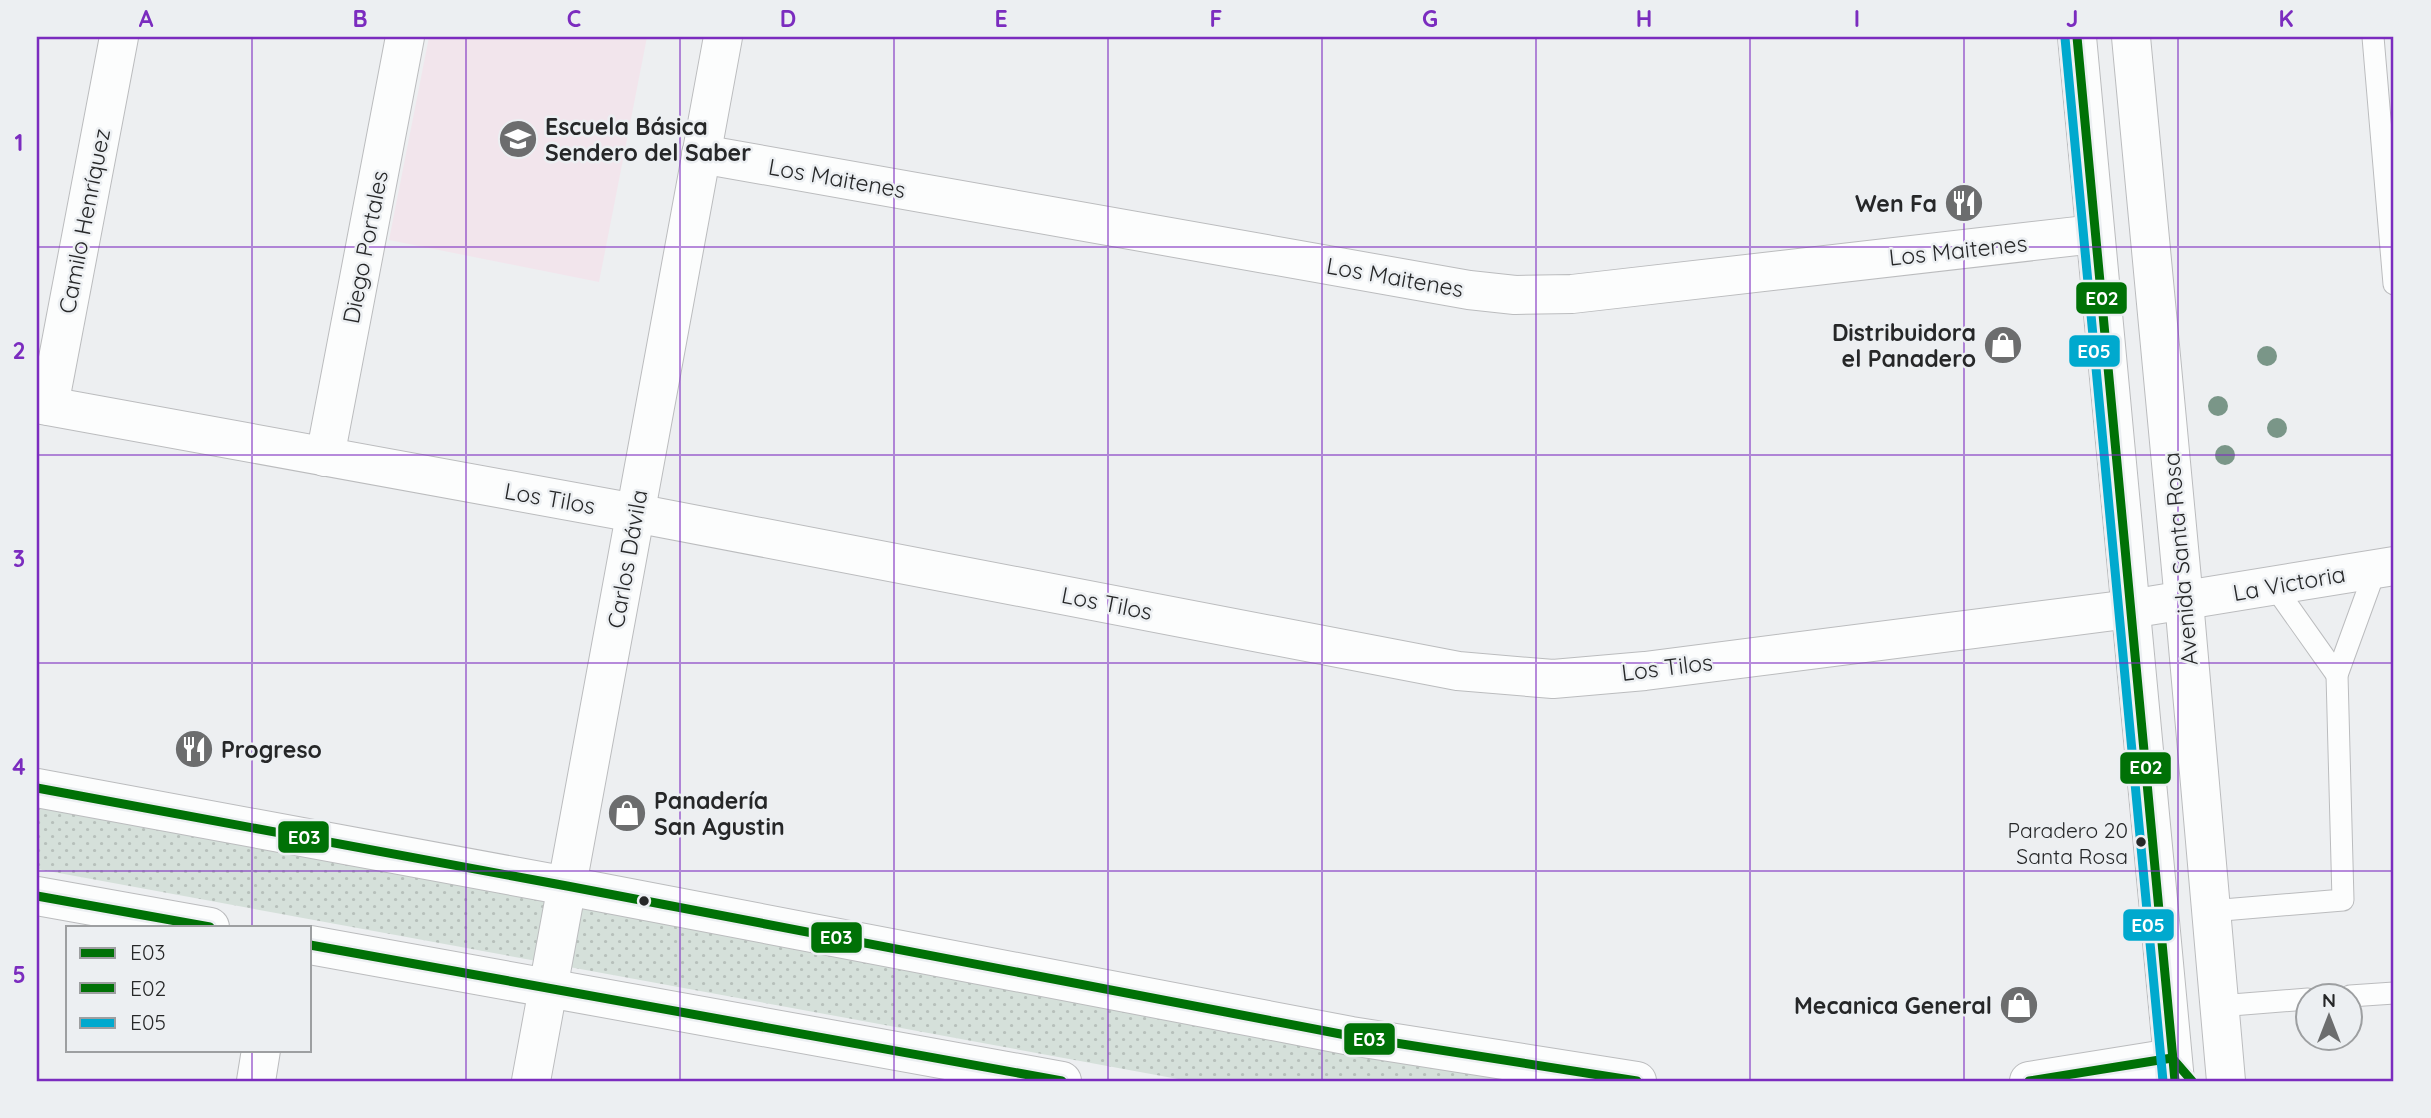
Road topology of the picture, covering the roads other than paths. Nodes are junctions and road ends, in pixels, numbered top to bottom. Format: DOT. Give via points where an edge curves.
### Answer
graph roads {
  1 [pos="119,37"];
  2 [pos="405,37"];
  3 [pos="723,37"];
  4 [pos="2077,37"];
  5 [pos="2131,37"];
  6 [pos="2372,37"];
  7 [pos="701,154"];
  8 [pos="2095,234"];
  9 [pos="2394,284"];
  10 [pos="43,405"];
  11 [pos="325,457"];
  12 [pos="635,513"];
  13 [pos="2385,567"];
  14 [pos="2274,586"];
  15 [pos="2184,601"];
  16 [pos="2130,609"];
  17 [pos="2337,675"];
  18 [pos="37,788"];
  19 [pos="567,886"];
  20 [pos="37,895"];
  21 [pos="2211,911"];
  22 [pos="205,926"];
  23 [pos="312,946"];
  24 [pos="548,989"];
  25 [pos="2394,993"];
  26 [pos="2364,995"];
  27 [pos="2294,1000"];
  28 [pos="2219,1006"];
  29 [pos="261,1052"];
  30 [pos="2180,1074"];
  31 [pos="256,1081"];
  32 [pos="531,1081"];
  33 [pos="1062,1081"];
  34 [pos="1637,1081"];
  35 [pos="2029,1081"];
  36 [pos="2226,1081"];
  1 -- 10 [label="street, Camilo Henríquez"];
  2 -- 11 [label="street, Diego Portales"];
  3 -- 7 [label="street, Carlos Dávila"];
  4 -- 8 [label="street"];
  5 -- 15 [label="street, Avenida Santa Rosa"];
  6 -- 9 [label="lane"];
  7 -- 8 [label="street, Los Maitenes" via="1515,295 1572,294"];
  7 -- 12 [label="street, Carlos Dávila"];
  8 -- 16 [label="street"];
  10 -- 11 [label="street, Los Tilos"];
  11 -- 12 [label="street, Los Tilos"];
  12 -- 16 [label="street, Los Tilos" via="1458,671 1553,679"];
  12 -- 19 [label="street, Carlos Dávila"];
  13 -- 14 [label="street, La Victoria"];
  13 -- 17 [label="lane"];
  14 -- 15 [label="street, La Victoria"];
  14 -- 17 [label="lane"];
  15 -- 16 [label="street, Los Tilos"];
  15 -- 21 [label="street, Avenida Santa Rosa"];
  16 -- 30 [label="street"];
  17 -- 21 [label="lane" via="2343,900"];
  18 -- 19 [label="street"];
  19 -- 24 [label="street, Carlos Dávila"];
  19 -- 34 [label="street" via="1351,1036"];
  20 -- 22 [label="street"];
  21 -- 28 [label="street, Avenida Santa Rosa"];
  23 -- 24 [label="street"];
  24 -- 32 [label="street, Carlos Dávila"];
  24 -- 33 [label="street"];
  25 -- 26 [label="lane"];
  27 -- 28 [label="lane"];
  28 -- 36 [label="street, Avenida Santa Rosa"];
  29 -- 31 [label="street"];
  30 -- 35 [label="street"];
}
